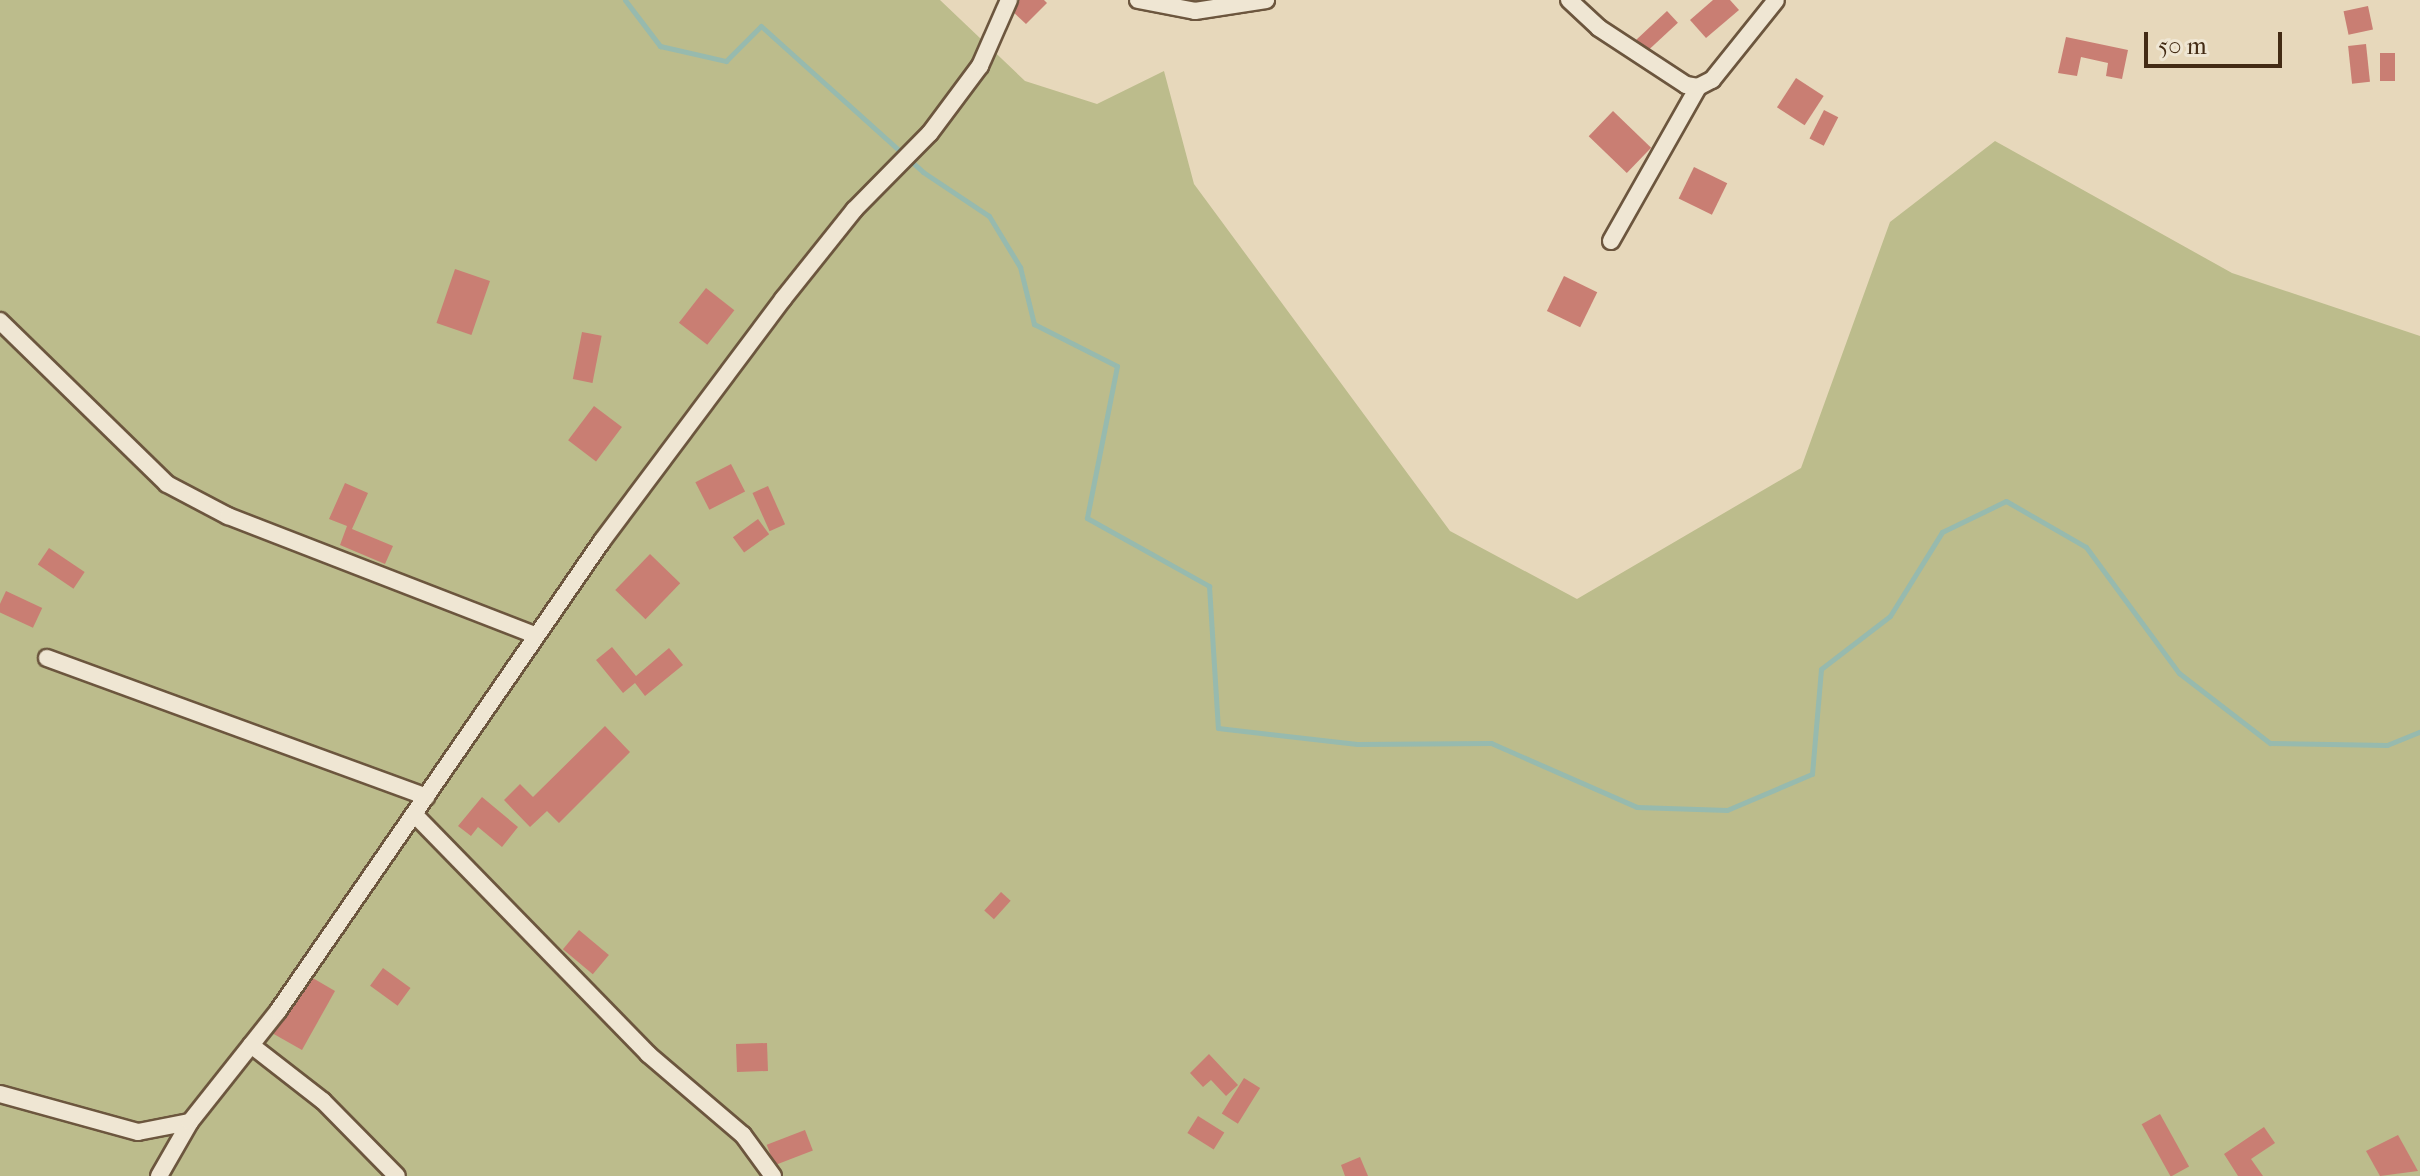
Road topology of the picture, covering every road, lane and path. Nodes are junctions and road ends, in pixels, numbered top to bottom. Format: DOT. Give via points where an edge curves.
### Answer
graph roads {
  1 [pos="1009,0"];
  2 [pos="1138,0"];
  3 [pos="1266,0"];
  4 [pos="1569,0"];
  5 [pos="1776,0"];
  6 [pos="1698,87"];
  7 [pos="1611,241"];
  8 [pos="0,321"];
  9 [pos="535,635"];
  10 [pos="47,658"];
  11 [pos="426,797"];
  12 [pos="415,815"];
  13 [pos="251,1045"];
  14 [pos="0,1094"];
  15 [pos="190,1122"];
  16 [pos="159,1176"];
  17 [pos="397,1176"];
  18 [pos="773,1176"];
  1 -- 9 [label="street" via="980,66 930,133 854,210 783,299"];
  2 -- 3 [label="street" via="1195,11"];
  4 -- 6 [label="street" via="1599,28"];
  5 -- 6 [label="street" via="1712,80"];
  6 -- 7 [label="street"];
  8 -- 9 [label="street" via="167,484 228,516"];
  9 -- 11 [label="street"];
  10 -- 11 [label="street"];
  11 -- 12 [label="street"];
  12 -- 13 [label="street"];
  12 -- 18 [label="street" via="648,1054 743,1135"];
  13 -- 15 [label="street"];
  13 -- 17 [label="street" via="323,1101"];
  14 -- 15 [label="street" via="138,1132"];
  15 -- 16 [label="street"];
}
